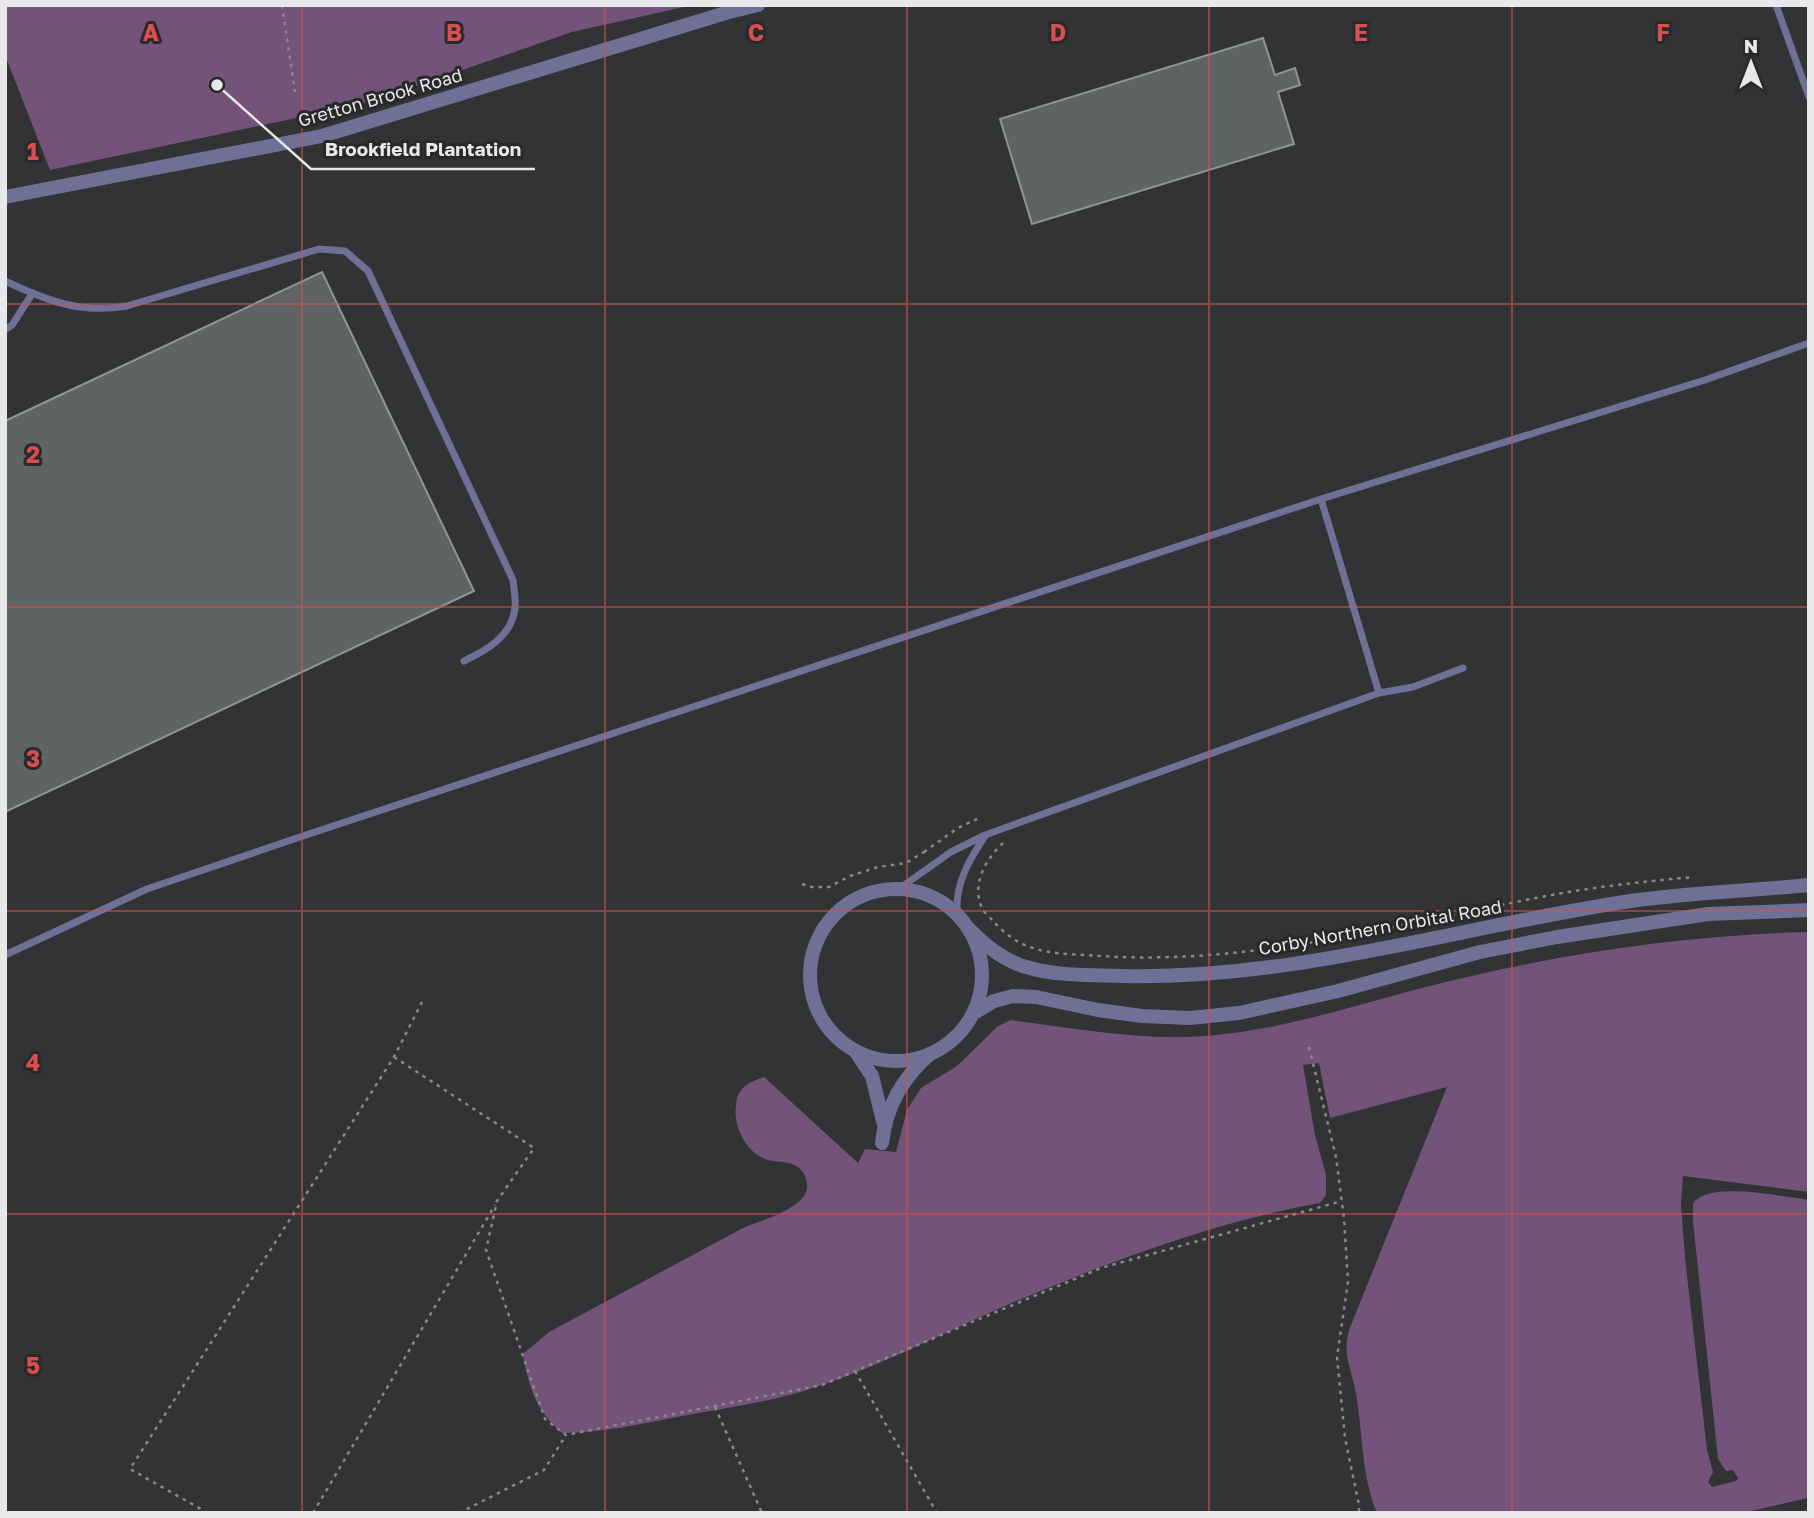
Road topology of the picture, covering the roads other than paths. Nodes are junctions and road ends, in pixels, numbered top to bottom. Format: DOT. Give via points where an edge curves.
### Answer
graph roads {
  1 [pos="758,5"];
  2 [pos="1776,5"];
  3 [pos="1809,97"];
  4 [pos="5,197"];
  5 [pos="5,281"];
  6 [pos="32,294"];
  7 [pos="5,330"];
  8 [pos="1809,343"];
  9 [pos="1321,499"];
  10 [pos="464,661"];
  11 [pos="1463,668"];
  12 [pos="1379,693"];
  13 [pos="985,835"];
  14 [pos="1809,885"];
  15 [pos="900,888"];
  16 [pos="1809,910"];
  17 [pos="957,914"];
  18 [pos="970,929"];
  19 [pos="5,955"];
  20 [pos="974,1013"];
  21 [pos="856,1052"];
  22 [pos="930,1054"];
  23 [pos="884,1126"];
  24 [pos="882,1143"];
  1 -- 4 [label="street, Gretton Brook Road" via="323,136"];
  2 -- 3 [label="lane"];
  5 -- 6 [label="lane"];
  6 -- 7 [label="lane"];
  6 -- 10 [label="lane" via="101,311 318,249 345,251 368,271 513,580 516,608 506,633"];
  8 -- 9 [label="lane" via="1705,380"];
  9 -- 12 [label="lane"];
  9 -- 19 [label="lane" via="172,881"];
  11 -- 12 [label="lane" via="1413,687"];
  12 -- 13 [label="lane"];
  13 -- 15 [label="lane" via="951,852"];
  13 -- 17 [label="lane" via="962,877"];
  14 -- 18 [label="street, Corby Northern Orbital Road" via="1626,902 1302,964 1223,974 1052,972 1003,957"];
  15 -- 17 [label="street" via="941,901"];
  15 -- 21 [label="street" via="852,900 817,937 810,991 819,1016 835,1037"];
  16 -- 20 [label="street" via="1708,914 1557,937 1239,1013 1191,1018 1142,1016 1013,996"];
  17 -- 18 [label="street"];
  18 -- 20 [label="street" via="980,956 982,985"];
  20 -- 22 [label="street" via="955,1037"];
  21 -- 22 [label="street" via="880,1060 905,1061"];
  21 -- 23 [label="street" via="872,1076"];
  22 -- 23 [label="street" via="904,1081"];
  23 -- 24 [label="street"];
}
